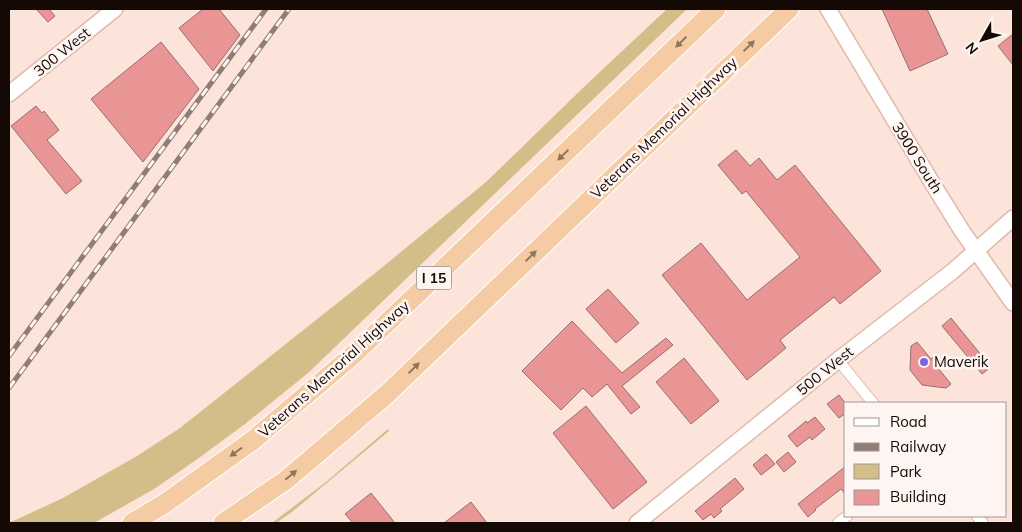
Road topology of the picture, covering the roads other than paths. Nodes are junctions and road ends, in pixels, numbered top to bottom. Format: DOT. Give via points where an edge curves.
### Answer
graph roads {
  1 [pos="115,9"];
  2 [pos="716,9"];
  3 [pos="789,9"];
  4 [pos="828,9"];
  5 [pos="9,94"];
  6 [pos="1013,218"];
  7 [pos="976,250"];
  8 [pos="1013,303"];
  9 [pos="838,360"];
  10 [pos="872,402"];
  11 [pos="132,523"];
  12 [pos="223,523"];
  13 [pos="637,523"];
  1 -- 5 [label="main road, 300 West"];
  2 -- 11 [label="highway, Veterans Memorial Highway / I 15, one-way" via="353,355 252,441"];
  12 -- 3 [label="highway, Veterans Memorial Highway, one-way" via="286,480 388,394"];
  4 -- 7 [label="main road, 3900 South"];
  6 -- 7 [label="main road, 500 West"];
  7 -- 8 [label="main road, 3900 South"];
  7 -- 9 [label="main road, 500 West"];
  9 -- 10 [label="street"];
  9 -- 13 [label="main road, 500 West"];
}
